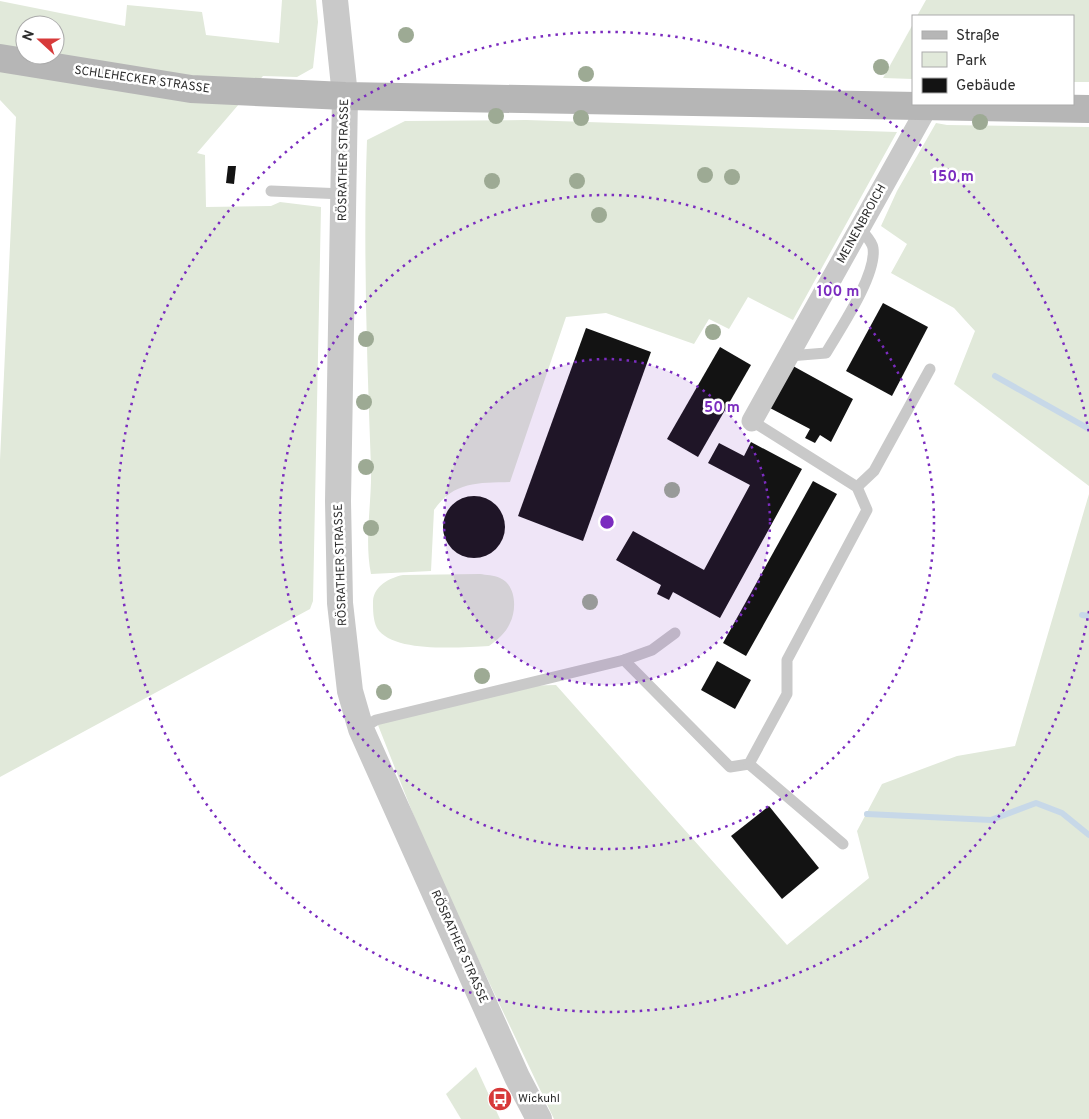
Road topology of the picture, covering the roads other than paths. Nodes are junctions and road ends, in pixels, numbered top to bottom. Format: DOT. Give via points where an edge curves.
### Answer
graph roads {
  1 [pos="335,0"];
  2 [pos="0,58"];
  3 [pos="346,96"];
  4 [pos="928,106"];
  5 [pos="1089,109"];
  6 [pos="270,191"];
  7 [pos="344,194"];
  8 [pos="860,228"];
  9 [pos="789,356"];
  10 [pos="930,369"];
  11 [pos="752,421"];
  12 [pos="857,487"];
  13 [pos="675,633"];
  14 [pos="624,660"];
  15 [pos="361,729"];
  16 [pos="749,764"];
  17 [pos="843,844"];
  18 [pos="531,1116"];
  1 -- 3 [label="street, RÖSRATHER STRASSE"];
  2 -- 3 [label="main road, SCHLEHECKER STRASSE" via="190,89"];
  3 -- 4 [label="main road, SCHLEHECKER STRASSE"];
  3 -- 7 [label="street, RÖSRATHER STRASSE"];
  4 -- 5 [label="main road, SCHLEHECKER STRASSE"];
  4 -- 8 [label="street, MEINENBROICH"];
  6 -- 7 [label="lane"];
  7 -- 15 [label="street, RÖSRATHER STRASSE" via="338,501 340,603 350,690"];
  8 -- 9 [label="street, MEINENBROICH"];
  8 -- 9 [label="lane" via="873,246 873,266 849,315 826,354"];
  9 -- 11 [label="street, MEINENBROICH"];
  10 -- 12 [label="lane" via="874,471"];
  11 -- 12 [label="lane"];
  12 -- 16 [label="lane" via="867,510 787,660 787,694"];
  13 -- 14 [label="lane" via="652,650"];
  14 -- 15 [label="lane" via="376,720"];
  14 -- 16 [label="lane" via="730,767"];
  15 -- 18 [label="street, RÖSRATHER STRASSE"];
  16 -- 17 [label="lane"];
}
